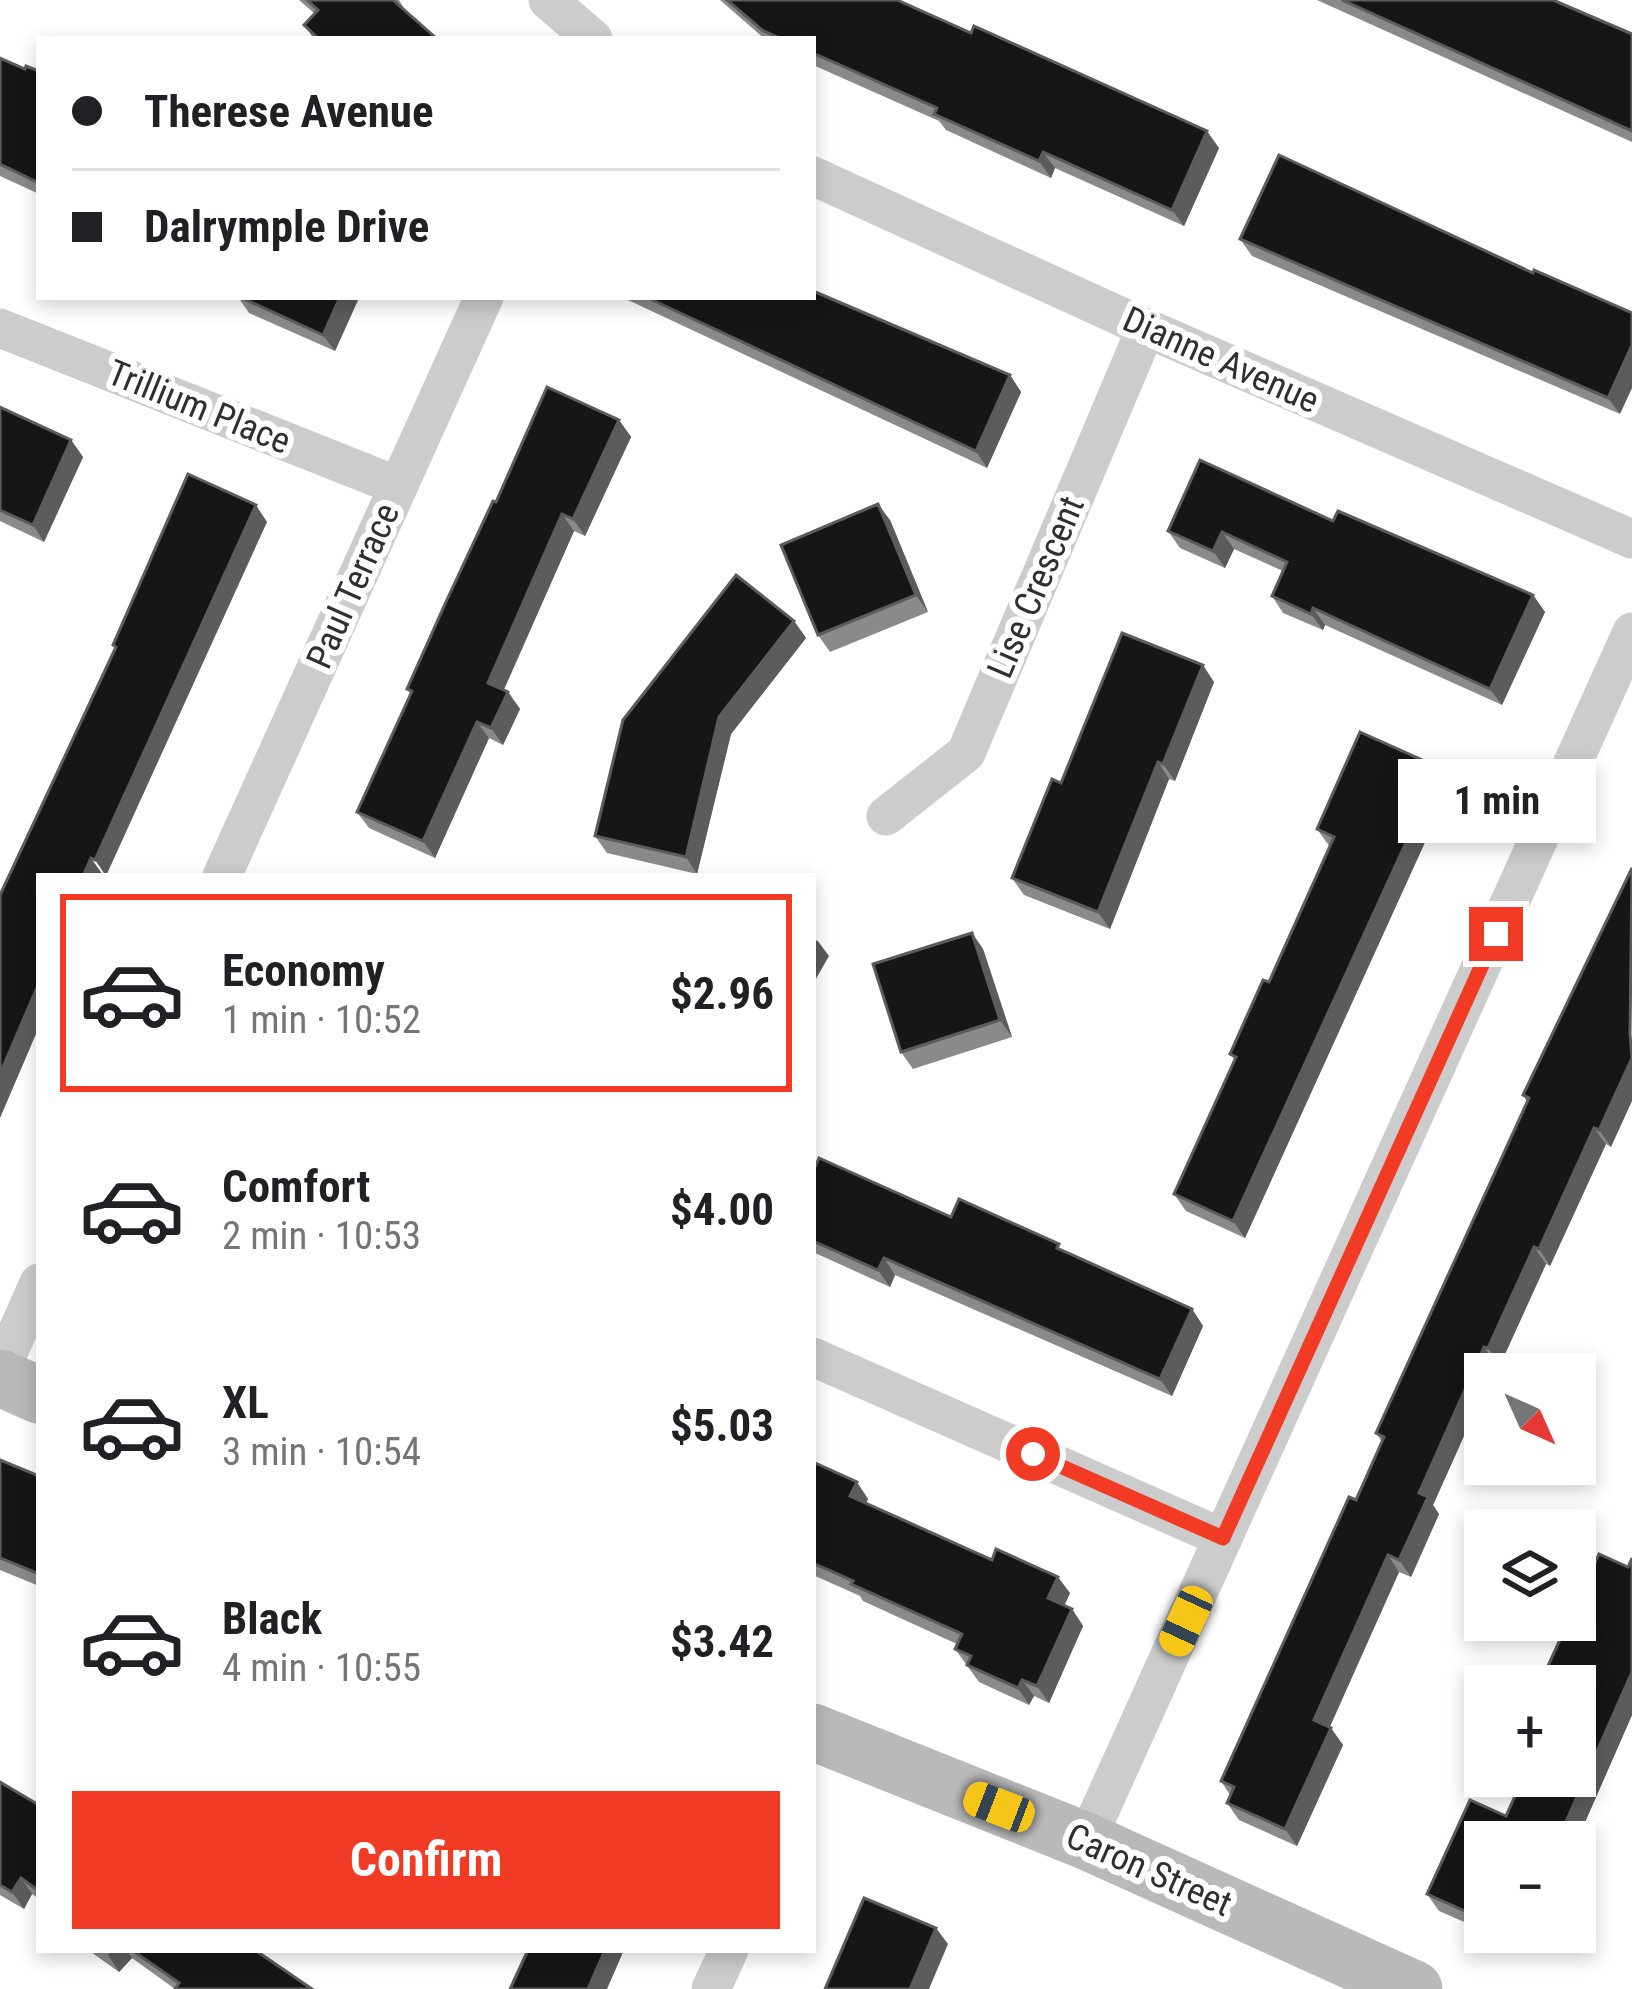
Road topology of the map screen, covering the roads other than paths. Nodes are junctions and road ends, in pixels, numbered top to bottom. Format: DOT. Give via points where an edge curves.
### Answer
graph roads {
  1 [pos="548,0"];
  2 [pos="590,36"];
  3 [pos="816,177"];
  4 [pos="483,300"];
  5 [pos="0,328"];
  6 [pos="1146,328"];
  7 [pos="398,486"];
  8 [pos="1632,539"];
  9 [pos="1632,632"];
  10 [pos="886,816"];
  11 [pos="222,873"];
  12 [pos="36,1290"];
  13 [pos="816,1358"];
  14 [pos="0,1375"];
  15 [pos="36,1393"];
  16 [pos="1223,1538"];
  17 [pos="817,1745"];
  18 [pos="1086,1841"];
  19 [pos="728,1953"];
  20 [pos="711,1989"];
  21 [pos="1414,1989"];
  1 -- 2 [label="street"];
  3 -- 6 [label="street, Dianne Avenue"];
  4 -- 7 [label="street, Paul Terrace"];
  5 -- 7 [label="street, Trillium Place"];
  6 -- 8 [label="street, Dianne Avenue"];
  6 -- 10 [label="street, Lise Crescent" via="966,753"];
  7 -- 11 [label="street, Paul Terrace"];
  9 -- 16 [label="street"];
  12 -- 14 [label="street"];
  13 -- 16 [label="street"];
  14 -- 15 [label="street"];
  16 -- 18 [label="street"];
  17 -- 18 [label="street, Caron Street"];
  18 -- 21 [label="street, Caron Street"];
  19 -- 20 [label="street"];
}
